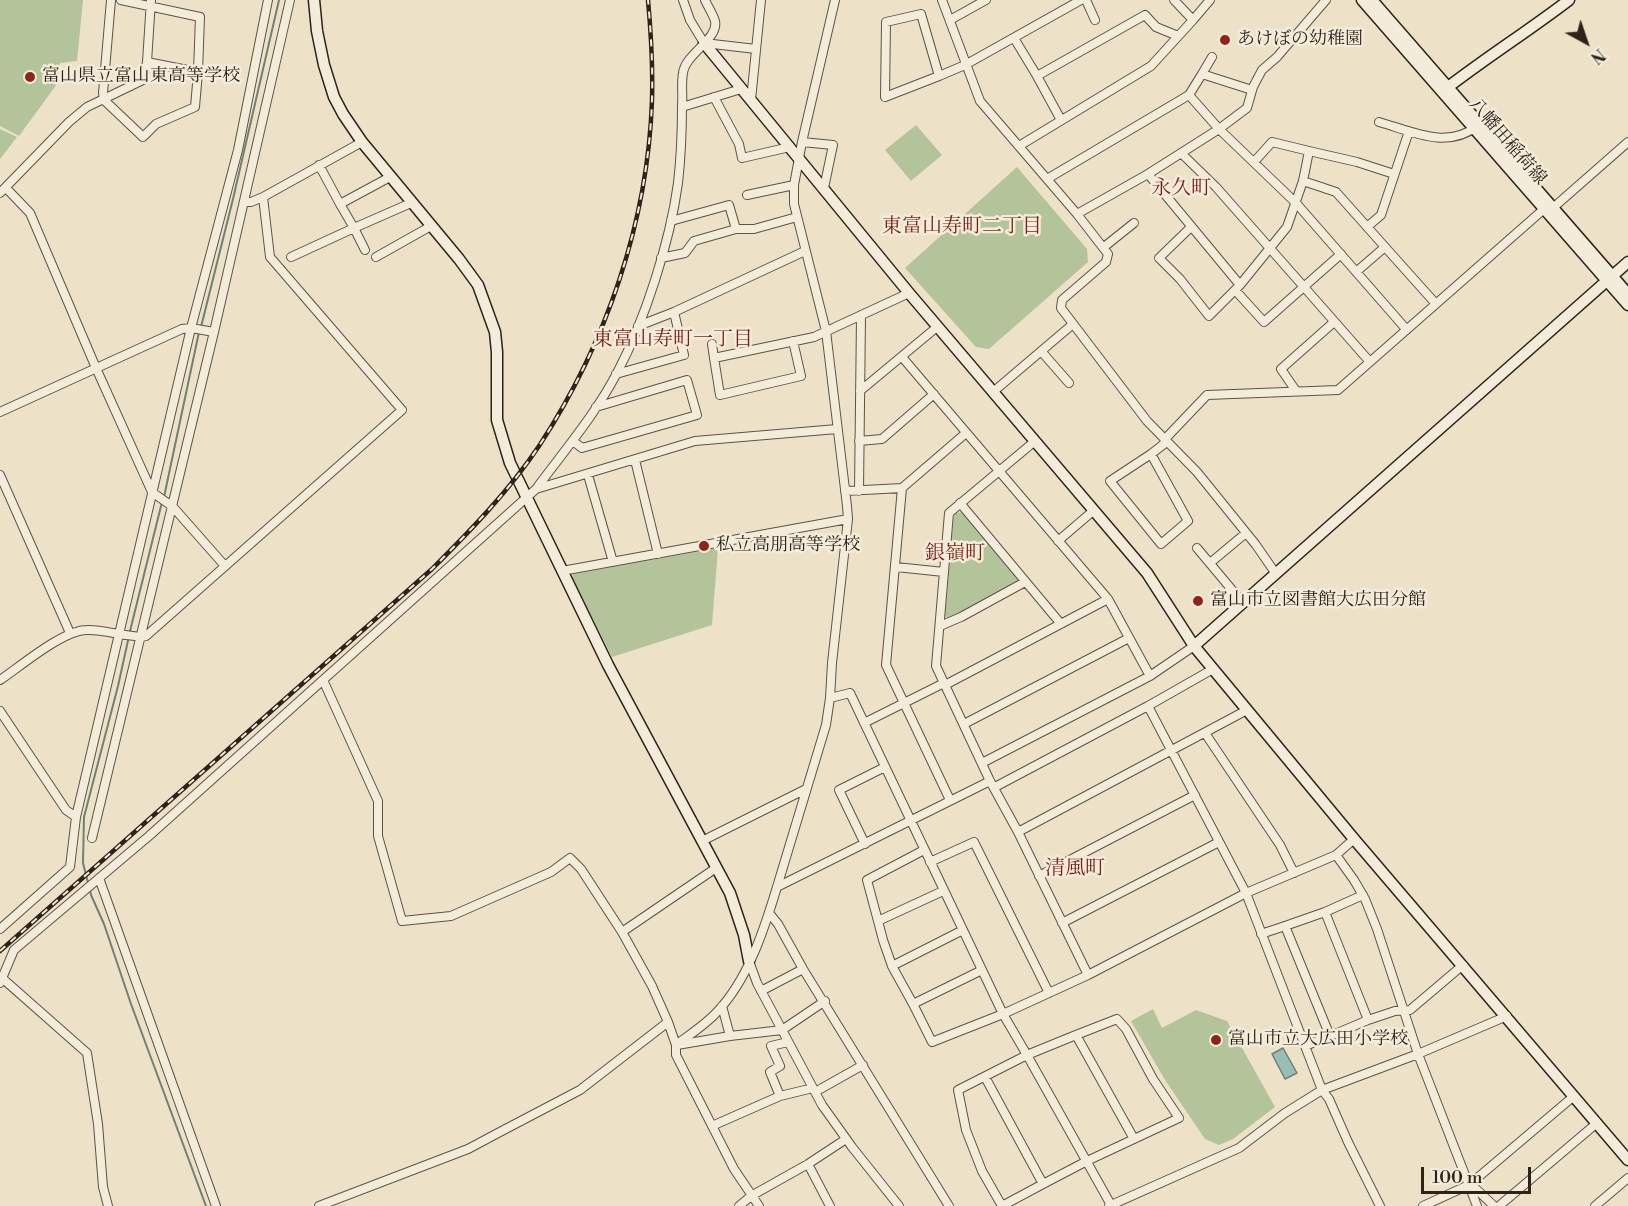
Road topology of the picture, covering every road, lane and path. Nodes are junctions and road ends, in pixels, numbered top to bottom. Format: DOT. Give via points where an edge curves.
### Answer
graph roads {
  1 [pos="111,0"];
  2 [pos="121,0"];
  3 [pos="268,0"];
  4 [pos="290,0"];
  5 [pos="314,0"];
  6 [pos="682,0"];
  7 [pos="705,0"];
  8 [pos="761,0"];
  9 [pos="835,0"];
  10 [pos="942,0"];
  11 [pos="986,0"];
  12 [pos="1083,0"];
  13 [pos="1174,0"];
  14 [pos="1210,0"];
  15 [pos="1326,0"];
  16 [pos="1362,0"];
  17 [pos="1372,0"];
  18 [pos="1569,0"];
  19 [pos="151,3"];
  20 [pos="950,20"];
  21 [pos="1095,20"];
  22 [pos="1193,20"];
  23 [pos="1178,36"];
  24 [pos="1014,38"];
  25 [pos="704,43"];
  26 [pos="756,49"];
  27 [pos="1212,57"];
  28 [pos="147,62"];
  29 [pos="966,65"];
  30 [pos="198,72"];
  31 [pos="1203,74"];
  32 [pos="939,76"];
  33 [pos="1037,76"];
  34 [pos="741,88"];
  35 [pos="1445,89"];
  36 [pos="1252,90"];
  37 [pos="1189,95"];
  38 [pos="714,97"];
  39 [pos="104,100"];
  40 [pos="751,100"];
  41 [pos="682,107"];
  42 [pos="1062,120"];
  43 [pos="1378,122"];
  44 [pos="1477,126"];
  45 [pos="1219,129"];
  46 [pos="1409,131"];
  47 [pos="362,142"];
  48 [pos="802,142"];
  49 [pos="1628,142"];
  50 [pos="1018,146"];
  51 [pos="790,147"];
  52 [pos="1309,151"];
  53 [pos="1181,153"];
  54 [pos="800,159"];
  55 [pos="1254,162"];
  56 [pos="320,165"];
  57 [pos="1148,174"];
  58 [pos="1394,174"];
  59 [pos="390,177"];
  60 [pos="1047,179"];
  61 [pos="1303,181"];
  62 [pos="794,185"];
  63 [pos="824,188"];
  64 [pos="3,191"];
  65 [pos="747,195"];
  66 [pos="263,197"];
  67 [pos="244,202"];
  68 [pos="411,203"];
  69 [pos="1296,203"];
  70 [pos="340,204"];
  71 [pos="1549,208"];
  72 [pos="1077,214"];
  73 [pos="797,217"];
  74 [pos="671,221"];
  75 [pos="1134,224"];
  76 [pos="431,226"];
  77 [pos="1191,227"];
  78 [pos="1367,227"];
  79 [pos="354,228"];
  80 [pos="736,229"];
  81 [pos="1385,247"];
  82 [pos="1104,248"];
  83 [pos="1270,248"];
  84 [pos="365,250"];
  85 [pos="805,251"];
  86 [pos="1341,254"];
  87 [pos="291,257"];
  88 [pos="376,257"];
  89 [pos="661,258"];
  90 [pos="1628,262"];
  91 [pos="1356,272"];
  92 [pos="1610,277"];
  93 [pos="1237,287"];
  94 [pos="1303,287"];
  95 [pos="909,293"];
  96 [pos="1628,294"];
  97 [pos="1436,304"];
  98 [pos="1628,305"];
  99 [pos="674,312"];
  100 [pos="861,316"];
  101 [pos="1334,322"];
  102 [pos="1073,324"];
  103 [pos="638,326"];
  104 [pos="937,327"];
  105 [pos="191,328"];
  106 [pos="1406,329"];
  107 [pos="826,331"];
  108 [pos="214,333"];
  109 [pos="793,341"];
  110 [pos="712,344"];
  111 [pos="1041,351"];
  112 [pos="902,357"];
  113 [pos="714,358"];
  114 [pos="1370,362"];
  115 [pos="96,368"];
  116 [pos="616,374"];
  117 [pos="1069,383"];
  118 [pos="860,391"];
  119 [pos="1296,391"];
  120 [pos="993,392"];
  121 [pos="934,394"];
  122 [pos="596,407"];
  123 [pos="0,412"];
  124 [pos="837,429"];
  125 [pos="966,433"];
  126 [pos="1165,439"];
  127 [pos="573,441"];
  128 [pos="859,441"];
  129 [pos="1035,441"];
  130 [pos="1151,454"];
  131 [pos="635,459"];
  132 [pos="999,471"];
  133 [pos="0,475"];
  134 [pos="588,475"];
  135 [pos="902,488"];
  136 [pos="845,491"];
  137 [pos="859,491"];
  138 [pos="152,492"];
  139 [pos="532,493"];
  140 [pos="960,503"];
  141 [pos="173,507"];
  142 [pos="1093,511"];
  143 [pos="848,519"];
  144 [pos="1246,533"];
  145 [pos="1058,541"];
  146 [pos="1197,548"];
  147 [pos="658,554"];
  148 [pos="613,562"];
  149 [pos="1210,563"];
  150 [pos="225,566"];
  151 [pos="896,567"];
  152 [pos="562,571"];
  153 [pos="944,572"];
  154 [pos="1276,574"];
  155 [pos="1025,582"];
  156 [pos="1108,599"];
  157 [pos="1244,603"];
  158 [pos="1061,624"];
  159 [pos="940,627"];
  160 [pos="70,633"];
  161 [pos="119,633"];
  162 [pos="140,638"];
  163 [pos="1129,638"];
  164 [pos="1194,646"];
  165 [pos="1213,669"];
  166 [pos="1150,676"];
  167 [pos="0,680"];
  168 [pos="323,680"];
  169 [pos="945,684"];
  170 [pos="830,698"];
  171 [pos="904,703"];
  172 [pos="1148,706"];
  173 [pos="1247,710"];
  174 [pos="0,711"];
  175 [pos="864,723"];
  176 [pos="964,724"];
  177 [pos="1205,734"];
  178 [pos="1172,750"];
  179 [pos="982,763"];
  180 [pos="885,767"];
  181 [pos="992,784"];
  182 [pos="806,789"];
  183 [pos="1194,795"];
  184 [pos="950,800"];
  185 [pos="76,817"];
  186 [pos="910,821"];
  187 [pos="1018,832"];
  188 [pos="92,838"];
  189 [pos="1354,839"];
  190 [pos="702,842"];
  191 [pos="1219,842"];
  192 [pos="865,844"];
  193 [pos="924,850"];
  194 [pos="1336,855"];
  195 [pos="930,862"];
  196 [pos="716,868"];
  197 [pos="1294,873"];
  198 [pos="1039,876"];
  199 [pos="99,878"];
  200 [pos="777,887"];
  201 [pos="944,891"];
  202 [pos="1246,893"];
  203 [pos="1363,895"];
  204 [pos="1324,912"];
  205 [pos="769,913"];
  206 [pos="878,921"];
  207 [pos="1062,923"];
  208 [pos="1285,926"];
  209 [pos="0,929"];
  210 [pos="963,930"];
  211 [pos="622,932"];
  212 [pos="1261,934"];
  213 [pos="749,961"];
  214 [pos="892,966"];
  215 [pos="1463,966"];
  216 [pos="803,969"];
  217 [pos="982,970"];
  218 [pos="1088,975"];
  219 [pos="1,981"];
  220 [pos="761,991"];
  221 [pos="1049,993"];
  222 [pos="825,1001"];
  223 [pos="913,1004"];
  224 [pos="722,1006"];
  225 [pos="1404,1010"];
  226 [pos="1003,1014"];
  227 [pos="1507,1016"];
  228 [pos="1368,1020"];
  229 [pos="668,1022"];
  230 [pos="782,1030"];
  231 [pos="1076,1035"];
  232 [pos="730,1036"];
  233 [pos="1330,1036"];
  234 [pos="788,1042"];
  235 [pos="676,1045"];
  236 [pos="1305,1046"];
  237 [pos="1418,1054"];
  238 [pos="1027,1055"];
  239 [pos="863,1065"];
  240 [pos="985,1077"];
  241 [pos="814,1090"];
  242 [pos="1322,1090"];
  243 [pos="780,1096"];
  244 [pos="1574,1096"];
  245 [pos="1597,1123"];
  246 [pos="712,1126"];
  247 [pos="846,1139"];
  248 [pos="1134,1139"];
  249 [pos="1628,1160"];
  250 [pos="1087,1161"];
  251 [pos="808,1164"];
  252 [pos="1628,1178"];
  253 [pos="1043,1184"];
  254 [pos="1469,1185"];
  255 [pos="751,1196"];
  256 [pos="108,1206"];
  257 [pos="216,1206"];
  258 [pos="319,1206"];
  259 [pos="739,1206"];
  260 [pos="759,1206"];
  261 [pos="830,1206"];
  262 [pos="899,1206"];
  263 [pos="949,1206"];
  264 [pos="1110,1206"];
  265 [pos="1380,1206"];
  266 [pos="1423,1206"];
  267 [pos="1477,1206"];
  268 [pos="1494,1206"];
  269 [pos="1499,1206"];
  270 [pos="1595,1206"];
  1 -- 39 [label="street"];
  2 -- 19 [label="street"];
  3 -- 105 [label="street" via="238,150"];
  4 -- 67 [label="street"];
  5 -- 47 [label="street" via="317,32 334,97"];
  6 -- 25 [label="street"];
  7 -- 25 [label="street" via="715,28"];
  8 -- 26 [label="street"];
  9 -- 48 [label="street"];
  10 -- 20 [label="street"];
  11 -- 20 [label="street"];
  12 -- 21 [label="street"];
  12 -- 24 [label="street"];
  13 -- 22 [label="street"];
  14 -- 22 [label="street"];
  15 -- 36 [label="street" via="1262,70"];
  16 -- 35 [label="street, 八幡田稲荷線"];
  17 -- 35 [label="street, 八幡田稲荷線"];
  18 -- 35 [label="street"];
  19 -- 28 [label="street"];
  19 -- 30 [label="street" via="200,17"];
  20 -- 29 [label="street"];
  22 -- 23 [label="street"];
  23 -- 33 [label="street" via="1156,27 1145,15"];
  23 -- 42 [label="street" via="1150,66"];
  24 -- 29 [label="street"];
  24 -- 33 [label="street"];
  25 -- 26 [label="street"];
  25 -- 34 [label="street"];
  25 -- 41 [label="street" via="683,70"];
  26 -- 40 [label="street"];
  27 -- 31 [label="street"];
  28 -- 30 [label="street"];
  28 -- 39 [label="street" via="143,80"];
  29 -- 32 [label="street"];
  29 -- 50 [label="street" via="980,101"];
  30 -- 39 [label="street" via="195,107 156,124 143,137"];
  31 -- 36 [label="street"];
  31 -- 37 [label="street"];
  32 -- 32 [label="street" via="885,97 886,22 921,14"];
  33 -- 42 [label="street"];
  34 -- 38 [label="street"];
  34 -- 40 [label="street"];
  35 -- 44 [label="street, 八幡田稲荷線"];
  36 -- 45 [label="street" via="1247,108"];
  37 -- 45 [label="street"];
  37 -- 60 [label="street"];
  38 -- 41 [label="street"];
  38 -- 51 [label="street" via="739,144 742,158"];
  39 -- 64 [label="street" via="87,107 69,122"];
  40 -- 51 [label="street"];
  41 -- 74 [label="street" via="681,152"];
  42 -- 50 [label="street"];
  43 -- 46 [label="street"];
  44 -- 46 [label="street" via="1459,137 1431,137"];
  44 -- 71 [label="street, 八幡田稲荷線"];
  45 -- 53 [label="street"];
  45 -- 55 [label="street"];
  46 -- 58 [label="street"];
  47 -- 56 [label="street"];
  47 -- 59 [label="street"];
  48 -- 54 [label="street"];
  48 -- 63 [label="street" via="833,146"];
  49 -- 71 [label="street"];
  50 -- 60 [label="street"];
  51 -- 54 [label="street"];
  52 -- 55 [label="street" via="1272,142"];
  52 -- 58 [label="street"];
  52 -- 61 [label="street"];
  53 -- 57 [label="street"];
  53 -- 83 [label="street"];
  54 -- 62 [label="street"];
  54 -- 63 [label="street"];
  55 -- 69 [label="street"];
  56 -- 66 [label="street"];
  56 -- 70 [label="street"];
  57 -- 72 [label="street"];
  57 -- 77 [label="street"];
  58 -- 78 [label="street" via="1381,215"];
  59 -- 68 [label="street"];
  59 -- 70 [label="street"];
  60 -- 72 [label="street"];
  61 -- 69 [label="street"];
  61 -- 78 [label="street" via="1336,192"];
  62 -- 65 [label="street"];
  62 -- 73 [label="street"];
  63 -- 95 [label="street"];
  64 -- 115 [label="street" via="30,213"];
  66 -- 67 [label="street"];
  66 -- 150 [label="street" via="270,257 402,410"];
  67 -- 108 [label="street"];
  68 -- 76 [label="street"];
  68 -- 79 [label="street"];
  69 -- 83 [label="street" via="1287,227"];
  69 -- 86 [label="street"];
  70 -- 79 [label="street"];
  71 -- 92 [label="street, 八幡田稲荷線"];
  71 -- 97 [label="street"];
  72 -- 82 [label="street"];
  73 -- 80 [label="street" via="754,229"];
  73 -- 85 [label="street"];
  74 -- 80 [label="street" via="729,205"];
  74 -- 89 [label="street"];
  75 -- 82 [label="street"];
  76 -- 88 [label="street"];
  76 -- 139 [label="street" via="482,294 495,332 496,420 510,463"];
  77 -- 93 [label="street"];
  77 -- 93 [label="street" via="1159,258 1209,316"];
  78 -- 81 [label="street"];
  79 -- 84 [label="street"];
  79 -- 87 [label="street"];
  80 -- 89 [label="street" via="694,241 685,253"];
  81 -- 91 [label="street"];
  81 -- 97 [label="street"];
  82 -- 102 [label="street" via="1108,254 1106,262 1062,300 1061,308"];
  83 -- 93 [label="street"];
  83 -- 94 [label="street"];
  85 -- 99 [label="street"];
  85 -- 107 [label="street"];
  86 -- 91 [label="street"];
  86 -- 94 [label="street"];
  89 -- 103 [label="street"];
  90 -- 92 [label="street"];
  91 -- 106 [label="street"];
  92 -- 96 [label="street, 八幡田稲荷線"];
  92 -- 98 [label="street, 八幡田稲荷線"];
  92 -- 154 [label="street"];
  93 -- 94 [label="street" via="1264,322"];
  94 -- 101 [label="street"];
  95 -- 100 [label="street"];
  95 -- 104 [label="street"];
  97 -- 106 [label="street"];
  99 -- 103 [label="street"];
  99 -- 116 [label="street" via="684,355"];
  100 -- 107 [label="street"];
  100 -- 118 [label="street"];
  101 -- 114 [label="street"];
  101 -- 119 [label="street" via="1281,369"];
  102 -- 111 [label="street"];
  102 -- 126 [label="street"];
  103 -- 116 [label="street"];
  104 -- 112 [label="street"];
  104 -- 120 [label="street"];
  105 -- 108 [label="street"];
  105 -- 115 [label="street"];
  105 -- 138 [label="street"];
  106 -- 114 [label="street"];
  107 -- 109 [label="street"];
  107 -- 124 [label="street"];
  108 -- 141 [label="street"];
  109 -- 113 [label="street"];
  109 -- 113 [label="street" via="801,376 720,394"];
  110 -- 113 [label="street"];
  111 -- 117 [label="street"];
  111 -- 120 [label="street"];
  112 -- 118 [label="street"];
  112 -- 121 [label="street"];
  114 -- 119 [label="street" via="1338,390"];
  115 -- 123 [label="street"];
  115 -- 138 [label="street"];
  116 -- 122 [label="street"];
  118 -- 128 [label="street"];
  119 -- 126 [label="street" via="1207,395"];
  120 -- 129 [label="street"];
  121 -- 125 [label="street"];
  121 -- 128 [label="street" via="882,439"];
  122 -- 127 [label="street"];
  122 -- 127 [label="street" via="687,380 696,415 582,448"];
  124 -- 131 [label="street" via="695,441"];
  124 -- 136 [label="street"];
  125 -- 132 [label="street"];
  125 -- 135 [label="street"];
  126 -- 130 [label="street"];
  126 -- 144 [label="street"];
  127 -- 139 [label="street"];
  128 -- 137 [label="street"];
  129 -- 132 [label="street"];
  129 -- 142 [label="street"];
  130 -- 130 [label="street" via="1110,481 1161,544 1188,521"];
  131 -- 134 [label="street"];
  131 -- 147 [label="street"];
  132 -- 140 [label="street"];
  132 -- 145 [label="street"];
  133 -- 160 [label="street"];
  134 -- 139 [label="street"];
  134 -- 148 [label="street"];
  135 -- 137 [label="street"];
  135 -- 151 [label="street"];
  136 -- 137 [label="street"];
  136 -- 143 [label="street"];
  138 -- 141 [label="street"];
  138 -- 161 [label="street"];
  139 -- 152 [label="street"];
  139 -- 168 [label="street"];
  140 -- 153 [label="street" via="949,513"];
  140 -- 155 [label="street"];
  141 -- 150 [label="street"];
  141 -- 162 [label="street"];
  142 -- 145 [label="street"];
  142 -- 164 [label="street" via="1157,587"];
  143 -- 147 [label="street"];
  143 -- 170 [label="street"];
  144 -- 149 [label="street"];
  144 -- 154 [label="street"];
  145 -- 156 [label="street"];
  146 -- 149 [label="street"];
  147 -- 148 [label="street"];
  148 -- 152 [label="street"];
  149 -- 157 [label="street"];
  150 -- 162 [label="street"];
  151 -- 153 [label="street"];
  151 -- 171 [label="street" via="886,665"];
  152 -- 190 [label="street"];
  153 -- 159 [label="street"];
  154 -- 157 [label="street"];
  155 -- 158 [label="street"];
  155 -- 159 [label="street"];
  156 -- 158 [label="street"];
  156 -- 163 [label="street"];
  157 -- 164 [label="street"];
  158 -- 169 [label="street"];
  159 -- 169 [label="street" via="936,666"];
  160 -- 161 [label="street"];
  160 -- 167 [label="street"];
  161 -- 162 [label="street"];
  161 -- 185 [label="street"];
  162 -- 188 [label="street"];
  163 -- 166 [label="street"];
  163 -- 176 [label="street"];
  164 -- 165 [label="street"];
  164 -- 166 [label="street"];
  165 -- 172 [label="street"];
  165 -- 173 [label="street"];
  166 -- 179 [label="street"];
  168 -- 199 [label="street"];
  168 -- 211 [label="street" via="378,801 378,836 402,921 451,916 550,872 570,858"];
  169 -- 171 [label="street"];
  169 -- 176 [label="street"];
  170 -- 175 [label="street" via="850,693"];
  170 -- 182 [label="street" via="826,725"];
  171 -- 175 [label="street"];
  171 -- 184 [label="street"];
  172 -- 178 [label="street"];
  172 -- 181 [label="street"];
  173 -- 177 [label="street"];
  173 -- 189 [label="street"];
  174 -- 185 [label="street" via="66,810"];
  175 -- 180 [label="street"];
  176 -- 179 [label="street"];
  177 -- 178 [label="street"];
  177 -- 197 [label="street" via="1280,845"];
  178 -- 183 [label="street"];
  178 -- 187 [label="street"];
  179 -- 181 [label="street"];
  180 -- 186 [label="street"];
  180 -- 192 [label="street" via="839,790"];
  181 -- 184 [label="street"];
  181 -- 187 [label="street"];
  182 -- 190 [label="street"];
  182 -- 200 [label="street"];
  183 -- 191 [label="street"];
  183 -- 198 [label="street"];
  184 -- 186 [label="street"];
  185 -- 209 [label="street" via="70,867"];
  186 -- 192 [label="street"];
  186 -- 193 [label="street"];
  187 -- 198 [label="street"];
  189 -- 194 [label="street"];
  189 -- 215 [label="street"];
  190 -- 196 [label="street"];
  191 -- 202 [label="street"];
  191 -- 207 [label="street"];
  192 -- 200 [label="street"];
  193 -- 195 [label="street"];
  193 -- 206 [label="street" via="867,880"];
  194 -- 197 [label="street"];
  194 -- 203 [label="street"];
  195 -- 201 [label="street"];
  195 -- 221 [label="street" via="974,842"];
  196 -- 211 [label="street"];
  196 -- 213 [label="street" via="733,903"];
  197 -- 202 [label="street"];
  198 -- 207 [label="street"];
  199 -- 219 [label="street" via="14,950"];
  199 -- 257 [label="street"];
  200 -- 205 [label="street"];
  201 -- 206 [label="street"];
  201 -- 210 [label="street"];
  202 -- 212 [label="street"];
  202 -- 218 [label="street"];
  203 -- 204 [label="street"];
  203 -- 225 [label="street"];
  204 -- 208 [label="street"];
  204 -- 228 [label="street"];
  205 -- 213 [label="street"];
  205 -- 216 [label="street"];
  206 -- 214 [label="street"];
  207 -- 218 [label="street"];
  208 -- 212 [label="street"];
  208 -- 233 [label="street"];
  210 -- 214 [label="street"];
  210 -- 217 [label="street"];
  211 -- 229 [label="street"];
  212 -- 236 [label="street"];
  213 -- 220 [label="street"];
  213 -- 224 [label="street"];
  214 -- 223 [label="street"];
  215 -- 225 [label="street" via="1410,1010"];
  215 -- 227 [label="street"];
  216 -- 220 [label="street"];
  216 -- 222 [label="street"];
  217 -- 223 [label="street"];
  217 -- 226 [label="street"];
  218 -- 221 [label="street"];
  219 -- 256 [label="street" via="87,1053"];
  220 -- 230 [label="street"];
  221 -- 226 [label="street"];
  222 -- 230 [label="street"];
  222 -- 239 [label="street"];
  223 -- 226 [label="street" via="932,1042"];
  224 -- 232 [label="street"];
  224 -- 235 [label="street"];
  225 -- 228 [label="street"];
  225 -- 237 [label="street"];
  226 -- 238 [label="street"];
  227 -- 237 [label="street"];
  227 -- 244 [label="street"];
  228 -- 233 [label="street"];
  229 -- 235 [label="street"];
  229 -- 258 [label="street" via="580,1090 468,1149"];
  230 -- 232 [label="street"];
  230 -- 234 [label="street"];
  231 -- 238 [label="street"];
  231 -- 248 [label="street"];
  231 -- 248 [label="street" via="1117,1019 1179,1118"];
  232 -- 235 [label="street"];
  233 -- 236 [label="street"];
  234 -- 241 [label="street"];
  234 -- 243 [label="street" via="771,1046 780,1066 770,1072"];
  235 -- 246 [label="street" via="676,1055"];
  236 -- 242 [label="street"];
  237 -- 242 [label="street"];
  237 -- 254 [label="street"];
  238 -- 240 [label="street"];
  238 -- 250 [label="street"];
  239 -- 241 [label="street"];
  239 -- 263 [label="street"];
  240 -- 253 [label="street"];
  240 -- 253 [label="street" via="958,1090 966,1131 982,1171 1002,1206"];
  241 -- 243 [label="street"];
  241 -- 247 [label="street"];
  242 -- 264 [label="street" via="1239,1148"];
  242 -- 265 [label="street"];
  243 -- 246 [label="street"];
  244 -- 245 [label="street"];
  244 -- 254 [label="street"];
  245 -- 249 [label="street"];
  245 -- 269 [label="street"];
  246 -- 255 [label="street"];
  247 -- 251 [label="street"];
  247 -- 262 [label="street"];
  248 -- 250 [label="street"];
  250 -- 253 [label="street"];
  250 -- 264 [label="street"];
  251 -- 255 [label="street"];
  251 -- 261 [label="street"];
  252 -- 270 [label="street"];
  254 -- 266 [label="street"];
  254 -- 267 [label="street"];
  254 -- 268 [label="street"];
  255 -- 259 [label="street"];
  255 -- 260 [label="street"];
}
